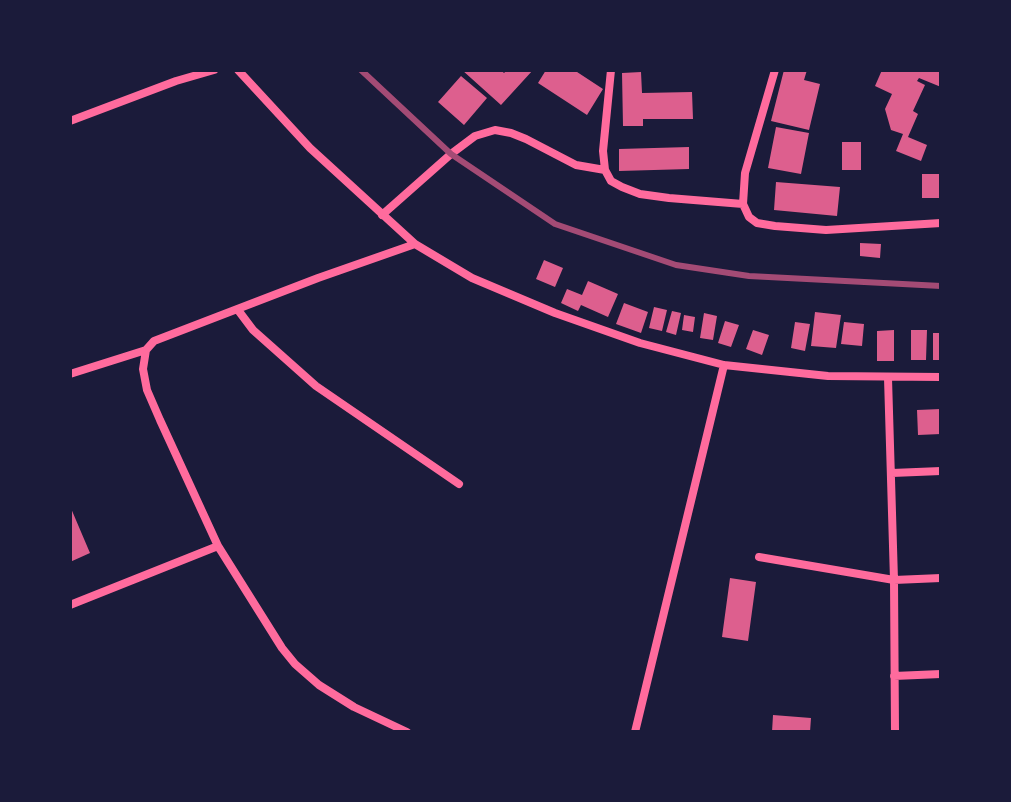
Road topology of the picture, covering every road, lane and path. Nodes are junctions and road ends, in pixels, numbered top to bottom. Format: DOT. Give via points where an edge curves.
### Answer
graph roads {
  1 [pos="214,70"];
  2 [pos="238,70"];
  3 [pos="611,70"];
  4 [pos="775,70"];
  5 [pos="70,121"];
  6 [pos="605,170"];
  7 [pos="743,204"];
  8 [pos="382,215"];
  9 [pos="941,223"];
  10 [pos="415,244"];
  11 [pos="238,310"];
  12 [pos="146,350"];
  13 [pos="724,365"];
  14 [pos="70,374"];
  15 [pos="941,377"];
  16 [pos="888,378"];
  17 [pos="941,471"];
  18 [pos="892,473"];
  19 [pos="459,484"];
  20 [pos="218,546"];
  21 [pos="759,557"];
  22 [pos="941,578"];
  23 [pos="894,580"];
  24 [pos="70,605"];
  25 [pos="941,674"];
  26 [pos="894,676"];
  27 [pos="407,732"];
  28 [pos="635,732"];
  29 [pos="895,732"];
  1 -- 5 [label="street"];
  2 -- 8 [label="street"];
  3 -- 6 [label="street"];
  4 -- 7 [label="street" via="745,173"];
  6 -- 7 [label="street" via="611,181 640,194"];
  6 -- 8 [label="street" via="576,165 526,139 495,130 475,136 451,154"];
  7 -- 9 [label="street" via="757,223 775,226 826,230"];
  8 -- 10 [label="street"];
  10 -- 11 [label="street"];
  10 -- 13 [label="street" via="472,278 555,313"];
  11 -- 12 [label="street" via="165,336"];
  11 -- 19 [label="street" via="316,386"];
  12 -- 14 [label="street"];
  12 -- 20 [label="street" via="147,390"];
  13 -- 16 [label="street"];
  13 -- 28 [label="street"];
  15 -- 16 [label="street"];
  16 -- 18 [label="street"];
  17 -- 18 [label="street"];
  18 -- 23 [label="street"];
  20 -- 24 [label="street"];
  20 -- 27 [label="street" via="295,664 354,707"];
  21 -- 23 [label="street"];
  22 -- 23 [label="street"];
  23 -- 26 [label="street"];
  25 -- 26 [label="street"];
  26 -- 29 [label="street"];
}
